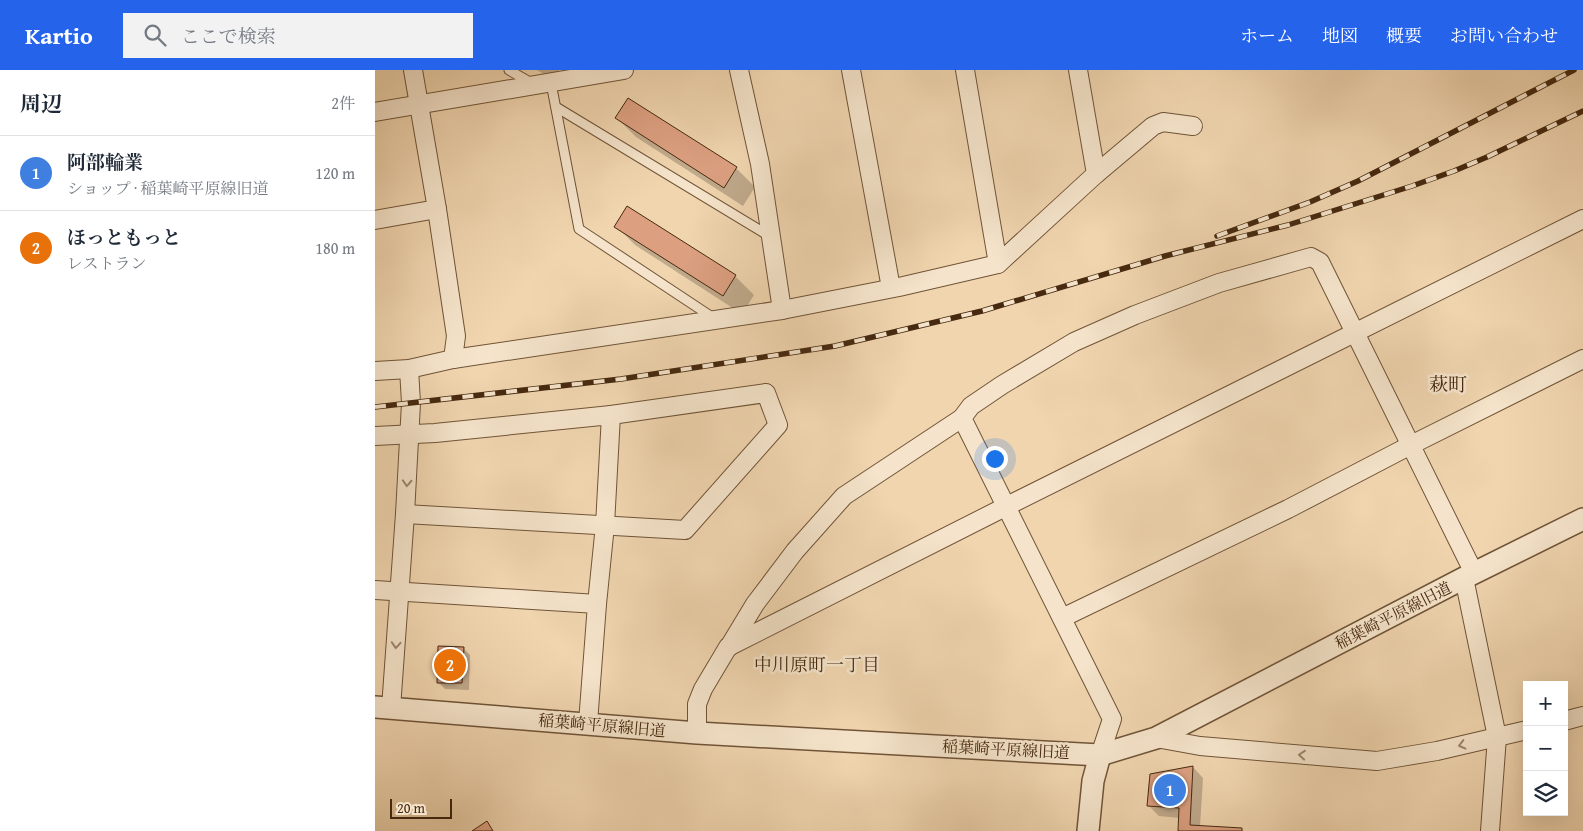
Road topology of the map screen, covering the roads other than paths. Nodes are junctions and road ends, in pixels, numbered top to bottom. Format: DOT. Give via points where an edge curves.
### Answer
graph roads {
  1 [pos="413,70"];
  2 [pos="509,70"];
  3 [pos="625,70"];
  4 [pos="739,70"];
  5 [pos="851,70"];
  6 [pos="965,70"];
  7 [pos="1078,70"];
  8 [pos="551,83"];
  9 [pos="533,85"];
  10 [pos="419,104"];
  11 [pos="556,107"];
  12 [pos="375,112"];
  13 [pos="1193,126"];
  14 [pos="1096,174"];
  15 [pos="437,209"];
  16 [pos="1583,219"];
  17 [pos="375,220"];
  18 [pos="771,237"];
  19 [pos="998,264"];
  20 [pos="891,288"];
  21 [pos="782,310"];
  22 [pos="717,320"];
  23 [pos="1355,332"];
  24 [pos="453,359"];
  25 [pos="1583,359"];
  26 [pos="409,369"];
  27 [pos="375,371"];
  28 [pos="611,415"];
  29 [pos="962,418"];
  30 [pos="409,434"];
  31 [pos="375,436"];
  32 [pos="1409,446"];
  33 [pos="1007,506"];
  34 [pos="405,514"];
  35 [pos="1583,519"];
  36 [pos="605,525"];
  37 [pos="1469,576"];
  38 [pos="375,590"];
  39 [pos="400,592"];
  40 [pos="597,604"];
  41 [pos="1063,618"];
  42 [pos="728,647"];
  43 [pos="383,708"];
  44 [pos="1583,716"];
  45 [pos="1568,720"];
  46 [pos="588,723"];
  47 [pos="1523,731"];
  48 [pos="697,733"];
  49 [pos="1497,737"];
  50 [pos="1156,738"];
  51 [pos="1100,754"];
  52 [pos="1088,831"];
  53 [pos="1490,831"];
  1 -- 10 [label="street"];
  2 -- 9 [label="lane"];
  3 -- 8 [label="street"];
  4 -- 18 [label="street"];
  5 -- 20 [label="street"];
  6 -- 19 [label="street"];
  7 -- 14 [label="street"];
  8 -- 9 [label="street"];
  8 -- 11 [label="lane"];
  9 -- 10 [label="street"];
  10 -- 12 [label="street"];
  10 -- 15 [label="street"];
  11 -- 18 [label="lane"];
  11 -- 22 [label="lane" via="579,229"];
  13 -- 14 [label="street" via="1163,122 1153,126"];
  14 -- 19 [label="street"];
  15 -- 17 [label="street"];
  15 -- 24 [label="street" via="456,336"];
  16 -- 23 [label="street"];
  18 -- 21 [label="street"];
  19 -- 20 [label="street"];
  20 -- 21 [label="street"];
  21 -- 22 [label="street"];
  22 -- 24 [label="street"];
  23 -- 29 [label="street" via="1320,262 1311,256 1209,286 1074,342 971,406"];
  23 -- 32 [label="street"];
  23 -- 33 [label="street"];
  24 -- 26 [label="street"];
  25 -- 32 [label="street"];
  26 -- 27 [label="street"];
  26 -- 30 [label="street"];
  28 -- 30 [label="street"];
  28 -- 36 [label="street"];
  28 -- 36 [label="street" via="766,394 778,425 685,530"];
  29 -- 33 [label="street"];
  29 -- 42 [label="street" via="844,496 795,550"];
  30 -- 31 [label="street"];
  30 -- 34 [label="street, one-way"];
  32 -- 37 [label="street"];
  32 -- 41 [label="street" via="1289,509"];
  33 -- 41 [label="street"];
  33 -- 42 [label="street"];
  34 -- 36 [label="street"];
  34 -- 39 [label="street"];
  35 -- 37 [label="street, 稲葉崎平原線旧道"];
  36 -- 40 [label="street"];
  37 -- 49 [label="street"];
  37 -- 50 [label="street, 稲葉崎平原線旧道"];
  38 -- 39 [label="street"];
  39 -- 40 [label="street"];
  39 -- 43 [label="street, one-way"];
  40 -- 46 [label="street"];
  41 -- 51 [label="street" via="1112,719"];
  42 -- 48 [label="street" via="697,704"];
  43 -- 46 [label="street, 稲葉崎平原線旧道"];
  44 -- 45 [label="street"];
  46 -- 48 [label="street, 稲葉崎平原線旧道"];
  47 -- 49 [label="street"];
  48 -- 51 [label="street, 稲葉崎平原線旧道"];
  49 -- 50 [label="street, one-way" via="1377,761 1200,746"];
  49 -- 53 [label="street"];
  50 -- 51 [label="street, 稲葉崎平原線旧道"];
  51 -- 52 [label="street" via="1093,781"];
}
